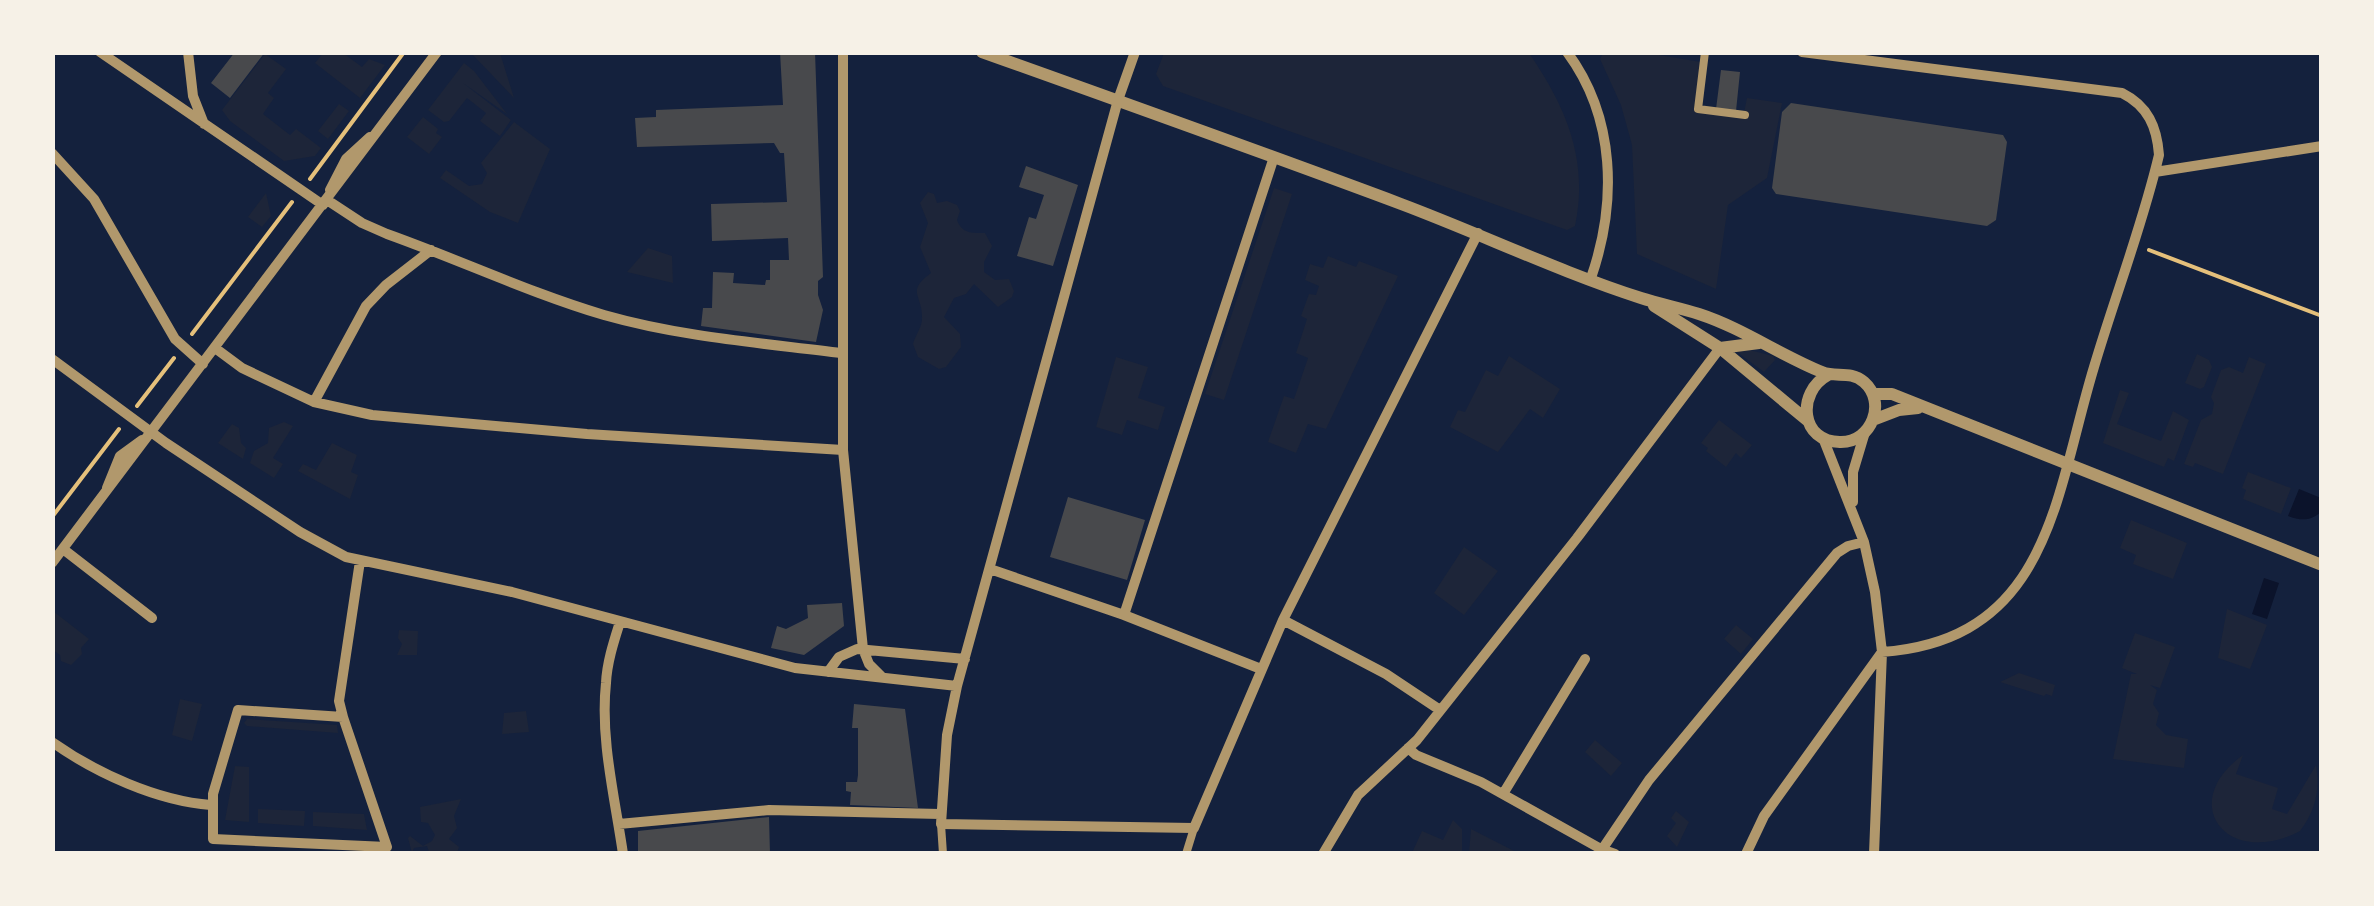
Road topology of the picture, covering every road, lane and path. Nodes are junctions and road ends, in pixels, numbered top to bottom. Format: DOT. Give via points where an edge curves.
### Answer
graph roads {
  1 [pos="100,52"];
  2 [pos="188,52"];
  3 [pos="404,52"];
  4 [pos="437,52"];
  5 [pos="843,52"];
  6 [pos="1135,52"];
  7 [pos="1567,52"];
  8 [pos="1705,52"];
  9 [pos="1802,52"];
  10 [pos="989,54"];
  11 [pos="1118,100"];
  12 [pos="1745,115"];
  13 [pos="204,124"];
  14 [pos="2322,146"];
  15 [pos="52,153"];
  16 [pos="1274,157"];
  17 [pos="2155,172"];
  18 [pos="301,191"];
  19 [pos="325,203"];
  20 [pos="1478,233"];
  21 [pos="2132,248"];
  22 [pos="431,250"];
  23 [pos="1591,278"];
  24 [pos="1639,297"];
  25 [pos="2322,316"];
  26 [pos="1762,343"];
  27 [pos="182,348"];
  28 [pos="215,348"];
  29 [pos="1720,348"];
  30 [pos="841,353"];
  31 [pos="52,359"];
  32 [pos="203,364"];
  33 [pos="1828,375"];
  34 [pos="1873,394"];
  35 [pos="314,402"];
  36 [pos="1922,406"];
  37 [pos="129,417"];
  38 [pos="1808,421"];
  39 [pos="1869,426"];
  40 [pos="150,435"];
  41 [pos="1823,438"];
  42 [pos="843,450"];
  43 [pos="2069,464"];
  44 [pos="1854,513"];
  45 [pos="52,517"];
  46 [pos="1864,542"];
  47 [pos="63,549"];
  48 [pos="360,562"];
  49 [pos="52,563"];
  50 [pos="2322,565"];
  51 [pos="990,569"];
  52 [pos="1124,615"];
  53 [pos="152,618"];
  54 [pos="1283,620"];
  55 [pos="620,622"];
  56 [pos="863,649"];
  57 [pos="1882,652"];
  58 [pos="965,659"];
  59 [pos="1585,659"];
  60 [pos="1261,669"];
  61 [pos="828,672"];
  62 [pos="882,677"];
  63 [pos="957,686"];
  64 [pos="1440,710"];
  65 [pos="343,717"];
  66 [pos="53,744"];
  67 [pos="1408,748"];
  68 [pos="1503,794"];
  69 [pos="211,805"];
  70 [pos="941,819"];
  71 [pos="619,824"];
  72 [pos="1194,828"];
  73 [pos="213,839"];
  74 [pos="388,850"];
  75 [pos="1600,851"];
  76 [pos="215,854"];
  77 [pos="624,854"];
  78 [pos="943,854"];
  79 [pos="1186,854"];
  80 [pos="1324,854"];
  81 [pos="1615,854"];
  82 [pos="1746,854"];
  83 [pos="1874,854"];
  1 -- 13 [label="street"];
  2 -- 13 [label="street"];
  3 -- 18 [label="path"];
  4 -- 19 [label="street"];
  5 -- 30 [label="street"];
  6 -- 11 [label="street"];
  7 -- 23 [label="street" via="1592,96 1608,164 1608,202"];
  8 -- 12 [label="street" via="1698,110"];
  9 -- 17 [label="street" via="2122,94 2138,101 2154,126"];
  10 -- 11 [label="street"];
  11 -- 16 [label="street"];
  11 -- 51 [label="street"];
  13 -- 18 [label="street"];
  14 -- 17 [label="street"];
  15 -- 27 [label="street" via="94,199"];
  16 -- 20 [label="street"];
  16 -- 52 [label="street"];
  17 -- 21 [label="street"];
  18 -- 19 [label="street"];
  18 -- 27 [label="path"];
  19 -- 22 [label="street"];
  19 -- 28 [label="street"];
  20 -- 23 [label="street"];
  20 -- 54 [label="street"];
  21 -- 25 [label="path"];
  21 -- 43 [label="street"];
  22 -- 30 [label="street" via="609,316"];
  22 -- 35 [label="street" via="366,306"];
  23 -- 24 [label="street"];
  24 -- 26 [label="street" via="1721,322"];
  24 -- 29 [label="street"];
  26 -- 29 [label="street"];
  26 -- 33 [label="street"];
  27 -- 32 [label="street"];
  27 -- 37 [label="path"];
  28 -- 32 [label="street"];
  28 -- 35 [label="street"];
  29 -- 38 [label="street"];
  29 -- 64 [label="street"];
  30 -- 42 [label="street"];
  31 -- 37 [label="street"];
  32 -- 40 [label="street"];
  33 -- 34 [label="street" via="1858,378"];
  33 -- 38 [label="street" via="1808,394"];
  34 -- 36 [label="street"];
  34 -- 39 [label="street"];
  35 -- 42 [label="street" via="428,421"];
  36 -- 39 [label="street"];
  36 -- 43 [label="street"];
  37 -- 40 [label="street"];
  37 -- 45 [label="path"];
  38 -- 41 [label="street"];
  39 -- 41 [label="street" via="1845,442"];
  39 -- 44 [label="street" via="1853,472"];
  40 -- 47 [label="street"];
  40 -- 48 [label="street" via="300,532"];
  41 -- 44 [label="street"];
  42 -- 56 [label="street"];
  43 -- 50 [label="street"];
  43 -- 57 [label="street" via="2037,556 2005,601 1961,634"];
  44 -- 46 [label="street"];
  46 -- 57 [label="street"];
  46 -- 75 [label="street" via="1837,553 1648,780"];
  47 -- 49 [label="street"];
  47 -- 53 [label="street"];
  48 -- 55 [label="street"];
  48 -- 65 [label="street" via="339,701"];
  51 -- 52 [label="street"];
  51 -- 58 [label="street"];
  52 -- 60 [label="street"];
  54 -- 60 [label="street"];
  54 -- 64 [label="street"];
  55 -- 61 [label="street"];
  55 -- 71 [label="street" via="605,696"];
  56 -- 58 [label="street"];
  56 -- 61 [label="street" via="845,653"];
  56 -- 62 [label="street"];
  57 -- 82 [label="street" via="1764,816"];
  57 -- 83 [label="street"];
  58 -- 63 [label="street"];
  59 -- 68 [label="street"];
  60 -- 72 [label="street"];
  61 -- 62 [label="street"];
  62 -- 63 [label="street"];
  63 -- 70 [label="street"];
  64 -- 67 [label="street"];
  65 -- 69 [label="street" via="236,711"];
  65 -- 74 [label="street"];
  66 -- 69 [label="street" via="121,780"];
  67 -- 68 [label="street"];
  67 -- 80 [label="street" via="1358,795"];
  68 -- 75 [label="street"];
  69 -- 73 [label="street"];
  70 -- 71 [label="street" via="769,810"];
  70 -- 72 [label="street"];
  70 -- 78 [label="street"];
  71 -- 77 [label="street"];
  72 -- 79 [label="street"];
  73 -- 74 [label="street"];
  73 -- 76 [label="street"];
  75 -- 81 [label="street"];
}
